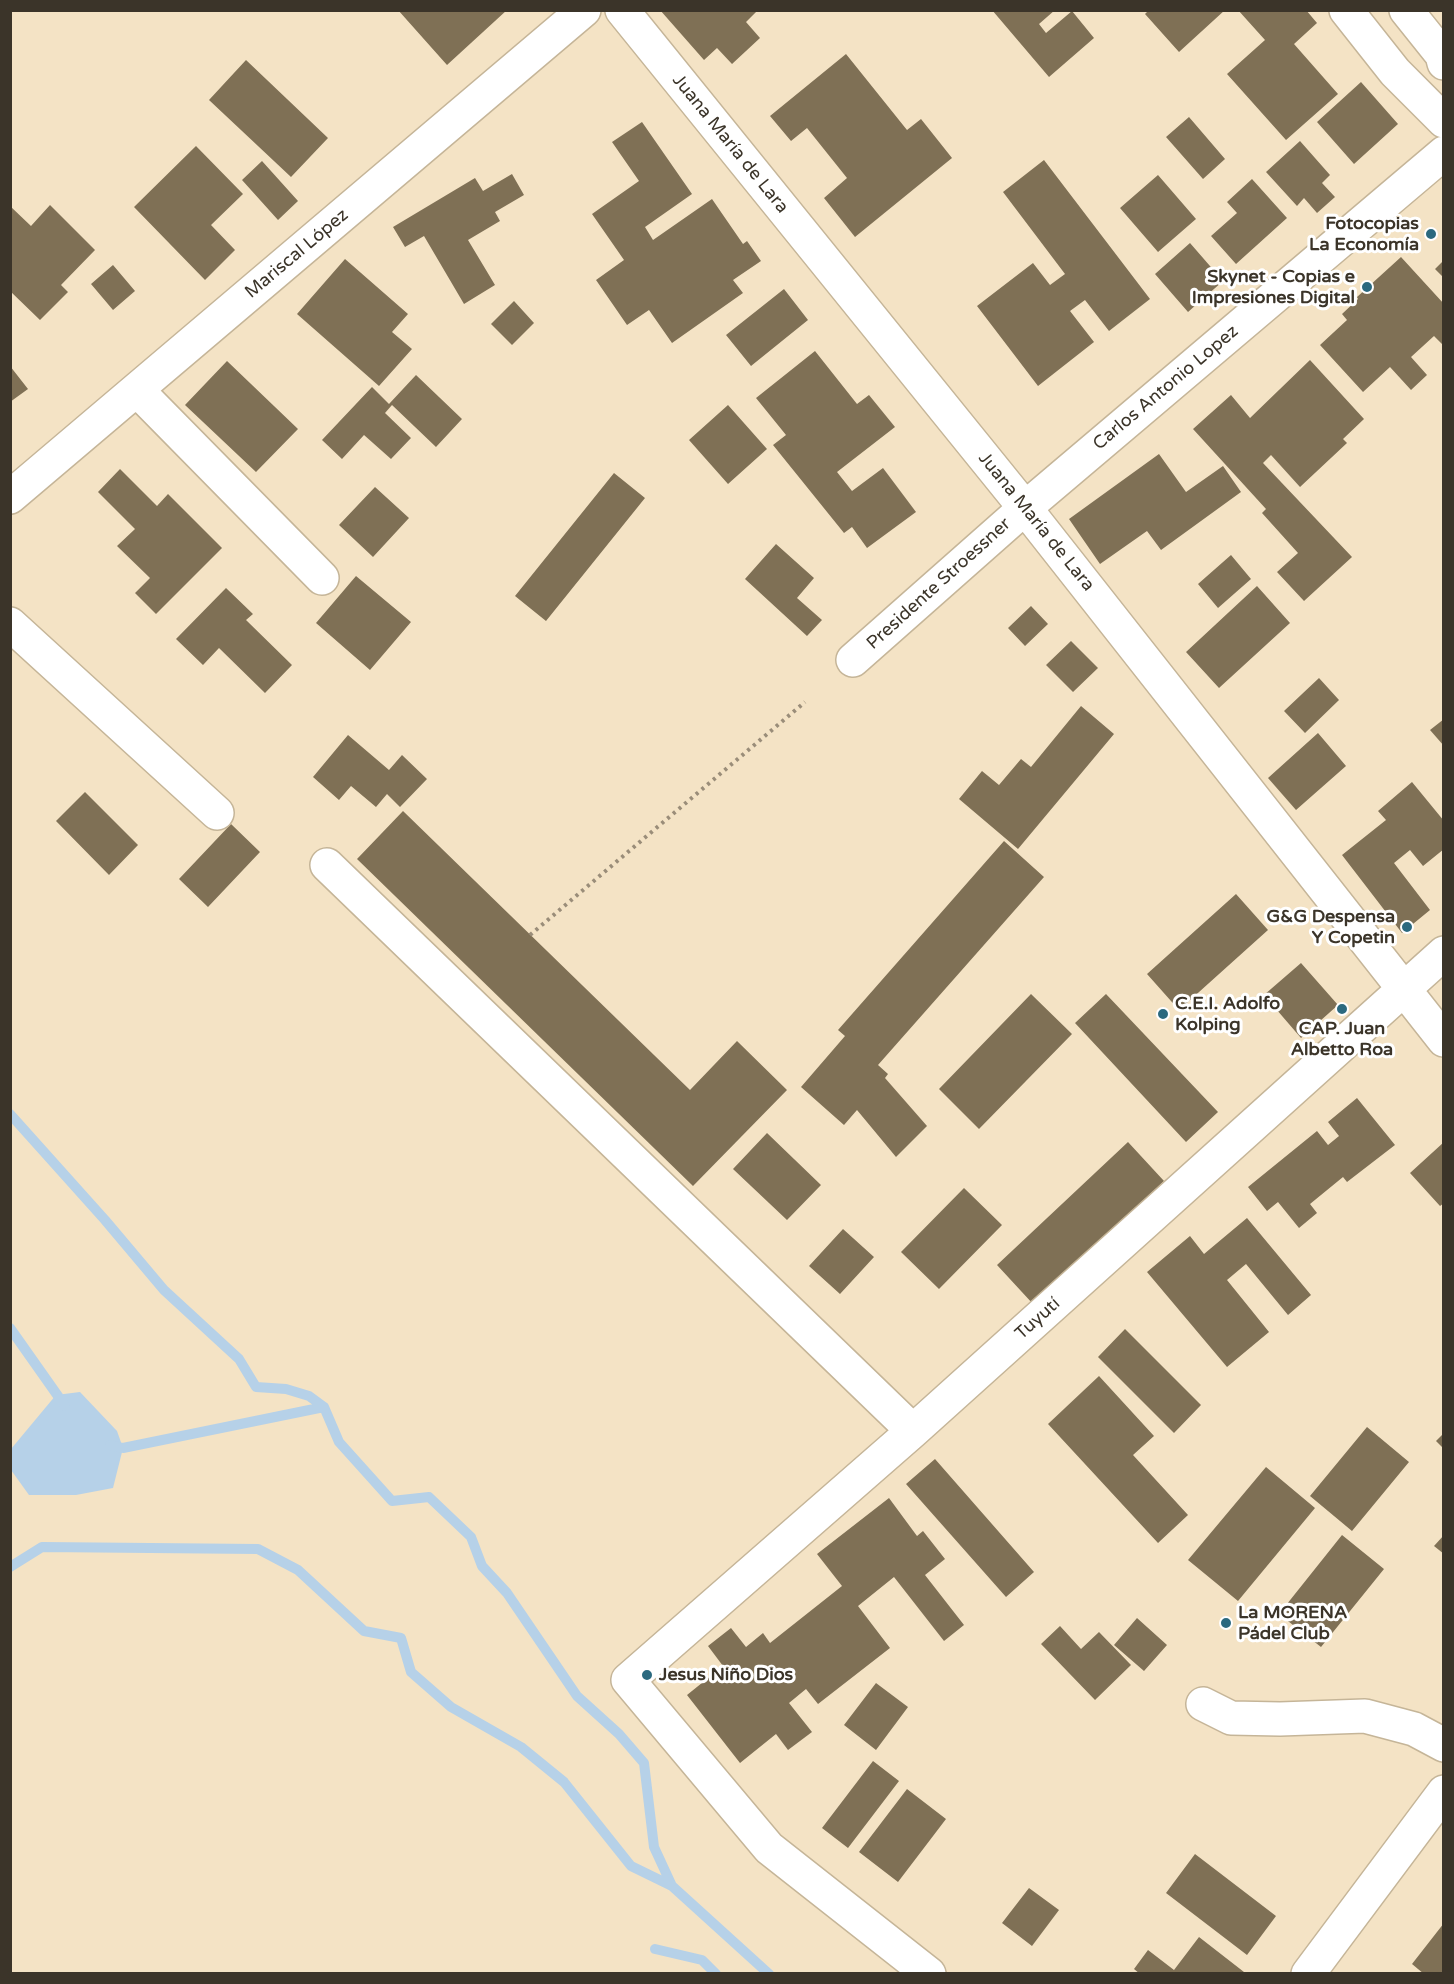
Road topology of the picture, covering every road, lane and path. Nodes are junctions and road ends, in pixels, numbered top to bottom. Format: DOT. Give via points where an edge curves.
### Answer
graph roads {
  1 [pos="584,10"];
  2 [pos="622,10"];
  3 [pos="1346,10"];
  4 [pos="1406,10"];
  5 [pos="1443,63"];
  6 [pos="1443,121"];
  7 [pos="1443,153"];
  8 [pos="136,390"];
  9 [pos="10,496"];
  10 [pos="1025,508"];
  11 [pos="322,579"];
  12 [pos="10,624"];
  13 [pos="853,660"];
  14 [pos="805,702"];
  15 [pos="217,813"];
  16 [pos="327,865"];
  17 [pos="530,935"];
  18 [pos="1443,953"];
  19 [pos="1403,988"];
  20 [pos="1443,1040"];
  21 [pos="913,1431"];
  22 [pos="1203,1704"];
  23 [pos="1443,1745"];
  24 [pos="1443,1792"];
  25 [pos="929,1974"];
  26 [pos="1308,1974"];
  1 -- 8 [label="street, Mariscal López"];
  2 -- 10 [label="street, Juana María de Lara"];
  3 -- 6 [label="street" via="1395,72"];
  4 -- 5 [label="street" via="1442,56"];
  7 -- 10 [label="street, Carlos Antonio Lopez"];
  8 -- 9 [label="street, Mariscal López"];
  8 -- 11 [label="street"];
  10 -- 13 [label="street, Presidente Stroessner"];
  10 -- 19 [label="street, Juana María de Lara"];
  12 -- 15 [label="street"];
  14 -- 17 [label="path"];
  16 -- 21 [label="street"];
  18 -- 19 [label="street, Tuyutí"];
  19 -- 20 [label="street, Juana María de Lara"];
  19 -- 21 [label="street, Tuyutí"];
  21 -- 25 [label="street, Tuyutí" via="628,1680 769,1848"];
  22 -- 23 [label="street" via="1231,1718 1365,1716 1414,1729"];
  24 -- 26 [label="street"];
}
